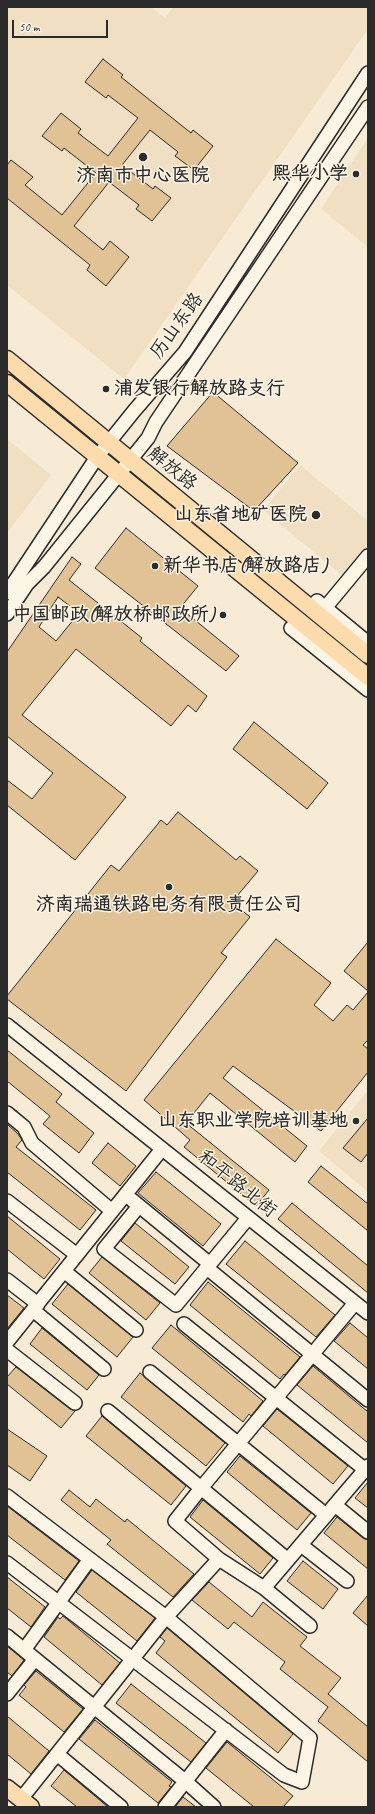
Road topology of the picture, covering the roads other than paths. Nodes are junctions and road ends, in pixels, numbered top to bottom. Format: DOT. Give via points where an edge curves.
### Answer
graph roads {
  1 [pos="368,73"];
  2 [pos="368,107"];
  3 [pos="10,355"];
  4 [pos="7,383"];
  5 [pos="14,395"];
  6 [pos="108,444"];
  7 [pos="97,457"];
  8 [pos="130,461"];
  9 [pos="119,475"];
  10 [pos="368,556"];
  11 [pos="7,593"];
  12 [pos="295,596"];
  13 [pos="321,604"];
  14 [pos="285,609"];
  15 [pos="7,614"];
  16 [pos="291,628"];
  17 [pos="368,643"];
  18 [pos="368,655"];
  19 [pos="368,677"];
  20 [pos="368,690"];
  21 [pos="7,1025"];
  22 [pos="7,1113"];
  23 [pos="162,1149"];
  24 [pos="126,1195"];
  25 [pos="7,1201"];
  26 [pos="139,1206"];
  27 [pos="112,1211"];
  28 [pos="248,1218"];
  29 [pos="77,1255"];
  30 [pos="208,1266"];
  31 [pos="64,1271"];
  32 [pos="7,1280"];
  33 [pos="355,1303"];
  34 [pos="36,1307"];
  35 [pos="368,1313"];
  36 [pos="184,1324"];
  37 [pos="136,1330"];
  38 [pos="7,1342"];
  39 [pos="7,1350"];
  40 [pos="312,1355"];
  41 [pos="104,1369"];
  42 [pos="150,1372"];
  43 [pos="275,1399"];
  44 [pos="368,1400"];
  45 [pos="75,1402"];
  46 [pos="108,1411"];
  47 [pos="238,1444"];
  48 [pos="367,1469"];
  49 [pos="202,1486"];
  50 [pos="7,1496"];
  51 [pos="334,1505"];
  52 [pos="326,1516"];
  53 [pos="368,1532"];
  54 [pos="301,1545"];
  55 [pos="90,1559"];
  56 [pos="219,1559"];
  57 [pos="288,1560"];
  58 [pos="7,1562"];
  59 [pos="347,1581"];
  60 [pos="264,1588"];
  61 [pos="58,1601"];
  62 [pos="166,1617"];
  63 [pos="310,1626"];
  64 [pos="7,1636"];
  65 [pos="24,1650"];
  66 [pos="34,1658"];
  67 [pos="133,1658"];
  68 [pos="7,1694"];
  69 [pos="94,1708"];
  70 [pos="226,1730"];
  71 [pos="58,1754"];
  72 [pos="185,1781"];
  73 [pos="7,1788"];
  74 [pos="26,1803"];
  75 [pos="121,1807"];
  76 [pos="165,1807"];
  77 [pos="214,1807"];
  1 -- 6 [label="street, 历山东路" via="185,352"];
  2 -- 8 [label="street, 历山东路" via="156,422 148,438"];
  3 -- 6 [label="main road, 解放路" via="30,380"];
  4 -- 5 [label="main road, 解放路"];
  5 -- 7 [label="main road, 解放路"];
  6 -- 7 [label="street, 历山东路"];
  6 -- 8 [label="main road, 解放路"];
  7 -- 9 [label="main road, 解放路"];
  7 -- 11 [label="street, 历山东路"];
  8 -- 9 [label="street, 历山东路"];
  8 -- 12 [label="main road, 解放路"];
  9 -- 14 [label="main road, 解放路"];
  9 -- 15 [label="street, 历山东路" via="44,567 27,584"];
  10 -- 13 [label="street"];
  12 -- 13 [label="main road"];
  12 -- 18 [label="main road, 解放路"];
  13 -- 17 [label="street"];
  14 -- 16 [label="main road"];
  14 -- 19 [label="main road, 解放路"];
  16 -- 20 [label="street"];
  21 -- 23 [label="street, 和平路北街"];
  22 -- 27 [label="street" via="24,1127 32,1143"];
  23 -- 24 [label="street"];
  23 -- 28 [label="street, 和平路北街"];
  24 -- 26 [label="street"];
  24 -- 27 [label="street"];
  25 -- 29 [label="street"];
  26 -- 30 [label="street"];
  26 -- 30 [label="street" via="104,1248 176,1305"];
  27 -- 29 [label="street"];
  28 -- 30 [label="street"];
  28 -- 33 [label="street, 和平路北街"];
  29 -- 31 [label="street"];
  30 -- 40 [label="street"];
  31 -- 34 [label="street"];
  31 -- 37 [label="street"];
  32 -- 34 [label="street"];
  33 -- 35 [label="street, 和平路北街"];
  33 -- 40 [label="street"];
  34 -- 38 [label="street"];
  34 -- 41 [label="street"];
  36 -- 43 [label="street"];
  39 -- 45 [label="street"];
  40 -- 43 [label="street"];
  40 -- 44 [label="street"];
  42 -- 47 [label="street"];
  43 -- 47 [label="street"];
  43 -- 48 [label="street"];
  46 -- 49 [label="street"];
  47 -- 49 [label="street"];
  47 -- 52 [label="street"];
  48 -- 51 [label="street"];
  49 -- 56 [label="street" via="175,1521"];
  49 -- 57 [label="street"];
  50 -- 55 [label="street"];
  51 -- 52 [label="street"];
  51 -- 53 [label="street"];
  52 -- 54 [label="street"];
  54 -- 57 [label="street"];
  54 -- 59 [label="street"];
  55 -- 61 [label="street"];
  55 -- 62 [label="street"];
  56 -- 60 [label="street"];
  56 -- 62 [label="street"];
  57 -- 60 [label="street"];
  58 -- 61 [label="street"];
  60 -- 63 [label="street"];
  61 -- 65 [label="street"];
  61 -- 67 [label="street"];
  62 -- 67 [label="street"];
  62 -- 70 [label="street" via="310,1738 302,1782 284,1775"];
  64 -- 65 [label="street"];
  65 -- 66 [label="street"];
  66 -- 68 [label="street"];
  66 -- 69 [label="street"];
  67 -- 69 [label="street"];
  67 -- 70 [label="street"];
  69 -- 71 [label="street"];
  69 -- 72 [label="street"];
  70 -- 72 [label="street"];
  71 -- 74 [label="street"];
  71 -- 75 [label="street"];
  72 -- 76 [label="street"];
  72 -- 77 [label="street"];
  73 -- 74 [label="main road"];
}
